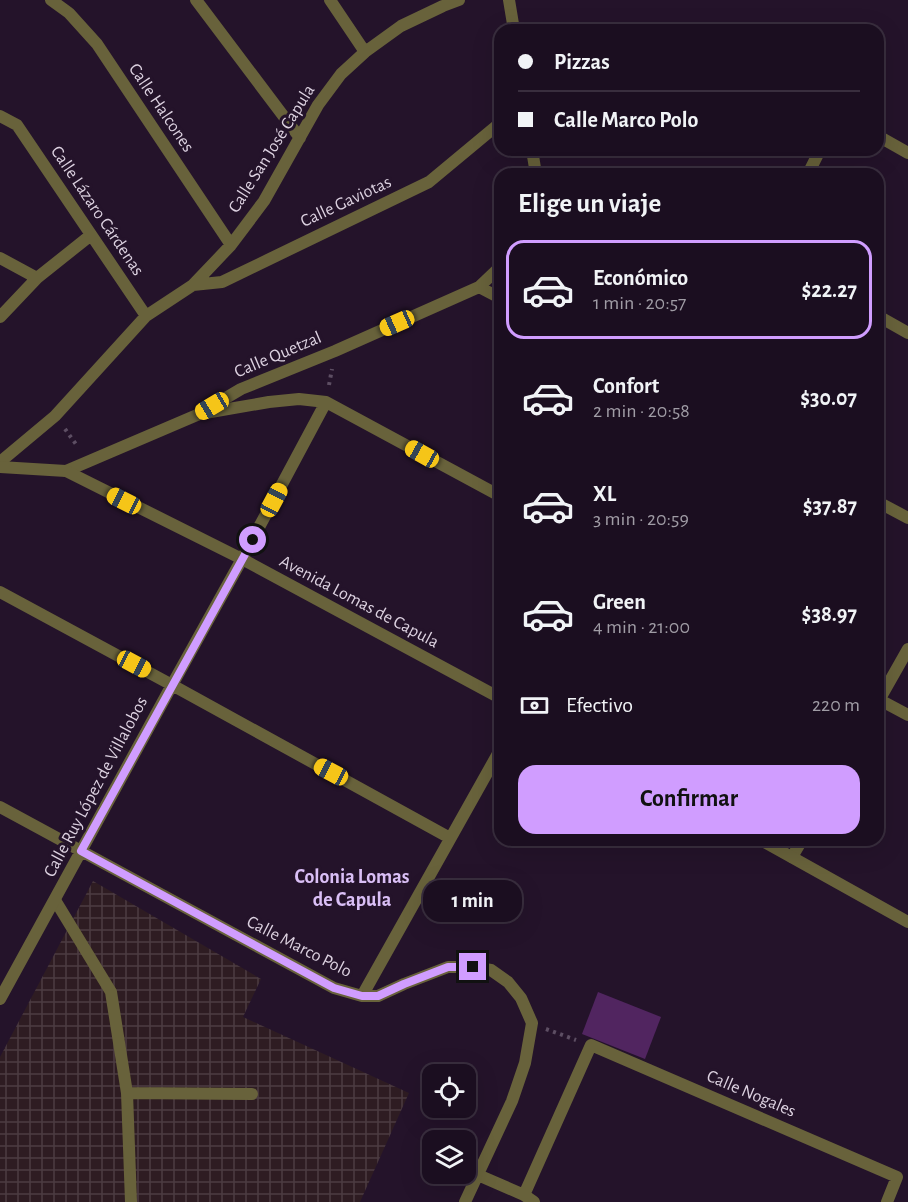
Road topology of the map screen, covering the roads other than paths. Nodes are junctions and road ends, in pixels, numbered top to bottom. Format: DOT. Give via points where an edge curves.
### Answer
graph roads {
  1 [pos="51,0"];
  2 [pos="196,0"];
  3 [pos="330,0"];
  4 [pos="459,0"];
  5 [pos="509,0"];
  6 [pos="442,3"];
  7 [pos="513,24"];
  8 [pos="365,52"];
  9 [pos="0,117"];
  10 [pos="494,128"];
  11 [pos="300,138"];
  12 [pos="884,139"];
  13 [pos="908,153"];
  14 [pos="91,235"];
  15 [pos="231,245"];
  16 [pos="0,258"];
  17 [pos="494,273"];
  18 [pos="37,278"];
  19 [pos="193,285"];
  20 [pos="479,287"];
  21 [pos="494,295"];
  22 [pos="146,316"];
  23 [pos="0,317"];
  24 [pos="884,319"];
  25 [pos="908,333"];
  26 [pos="326,402"];
  27 [pos="197,415"];
  28 [pos="0,462"];
  29 [pos="0,467"];
  30 [pos="66,471"];
  31 [pos="494,493"];
  32 [pos="884,505"];
  33 [pos="908,518"];
  34 [pos="242,559"];
  35 [pos="0,592"];
  36 [pos="908,649"];
  37 [pos="172,685"];
  38 [pos="884,690"];
  39 [pos="494,695"];
  40 [pos="884,703"];
  41 [pos="908,715"];
  42 [pos="494,761"];
  43 [pos="0,807"];
  44 [pos="450,838"];
  45 [pos="772,846"];
  46 [pos="798,846"];
  47 [pos="81,851"];
  48 [pos="792,857"];
  49 [pos="55,900"];
  50 [pos="908,922"];
  51 [pos="362,996"];
  52 [pos="0,999"];
  53 [pos="127,1093"];
  54 [pos="252,1094"];
  55 [pos="478,1175"];
  56 [pos="529,1199"];
  57 [pos="131,1202"];
  58 [pos="465,1202"];
  59 [pos="886,1202"];
  1 -- 15 [label="street, Calle Halcones" via="69,13 97,44"];
  2 -- 11 [label="street"];
  3 -- 8 [label="street"];
  4 -- 6 [label="street, Calle San José Capula"];
  5 -- 7 [label="street"];
  6 -- 8 [label="street, Calle San José Capula"];
  8 -- 11 [label="street, Calle San José Capula" via="341,74"];
  9 -- 14 [label="street, Calle Lázaro Cárdenas" via="17,125"];
  10 -- 19 [label="street, Calle Gaviotas" via="429,182 222,282"];
  11 -- 15 [label="street, Calle San José Capula" via="264,201"];
  12 -- 13 [label="street"];
  14 -- 18 [label="street"];
  14 -- 22 [label="street, Calle Lázaro Cárdenas"];
  15 -- 19 [label="street, Calle San José Capula"];
  16 -- 18 [label="street"];
  17 -- 20 [label="street, Calle Quetzal"];
  18 -- 23 [label="street"];
  19 -- 22 [label="street, Calle San José Capula"];
  20 -- 21 [label="street"];
  20 -- 27 [label="street, Calle Quetzal" via="241,389"];
  22 -- 28 [label="street, Calle San José Capula" via="55,416"];
  24 -- 25 [label="street"];
  26 -- 27 [label="street" via="268,402"];
  26 -- 31 [label="street"];
  26 -- 34 [label="street, Calle Ruy López de Villalobos"];
  27 -- 30 [label="street, Calle Quetzal"];
  29 -- 30 [label="street, Avenida Lomas de Capula"];
  30 -- 34 [label="street, Avenida Lomas de Capula"];
  32 -- 33 [label="street"];
  34 -- 37 [label="street, Calle Ruy López de Villalobos"];
  34 -- 39 [label="street, Avenida Lomas de Capula"];
  35 -- 37 [label="street"];
  36 -- 38 [label="street"];
  37 -- 44 [label="street"];
  37 -- 47 [label="street, Calle Ruy López de Villalobos"];
  40 -- 41 [label="street"];
  42 -- 44 [label="street"];
  43 -- 47 [label="street, Calle Marco Polo"];
  44 -- 51 [label="street"];
  45 -- 48 [label="street"];
  46 -- 48 [label="street"];
  47 -- 49 [label="street, Calle Ruy López de Villalobos"];
  47 -- 51 [label="street, Calle Marco Polo" via="334,988"];
  48 -- 50 [label="street"];
  49 -- 52 [label="street, Calle Ruy López de Villalobos"];
  49 -- 53 [label="street" via="111,992"];
  51 -- 55 [label="street, Calle Marco Polo" via="378,996 448,967 473,967 491,970 521,998 532,1023 525,1063"];
  53 -- 54 [label="street"];
  53 -- 57 [label="street"];
  55 -- 56 [label="street"];
  55 -- 58 [label="street"];
  56 -- 59 [label="street, Calle Nogales" via="591,1045 897,1176"];
}
